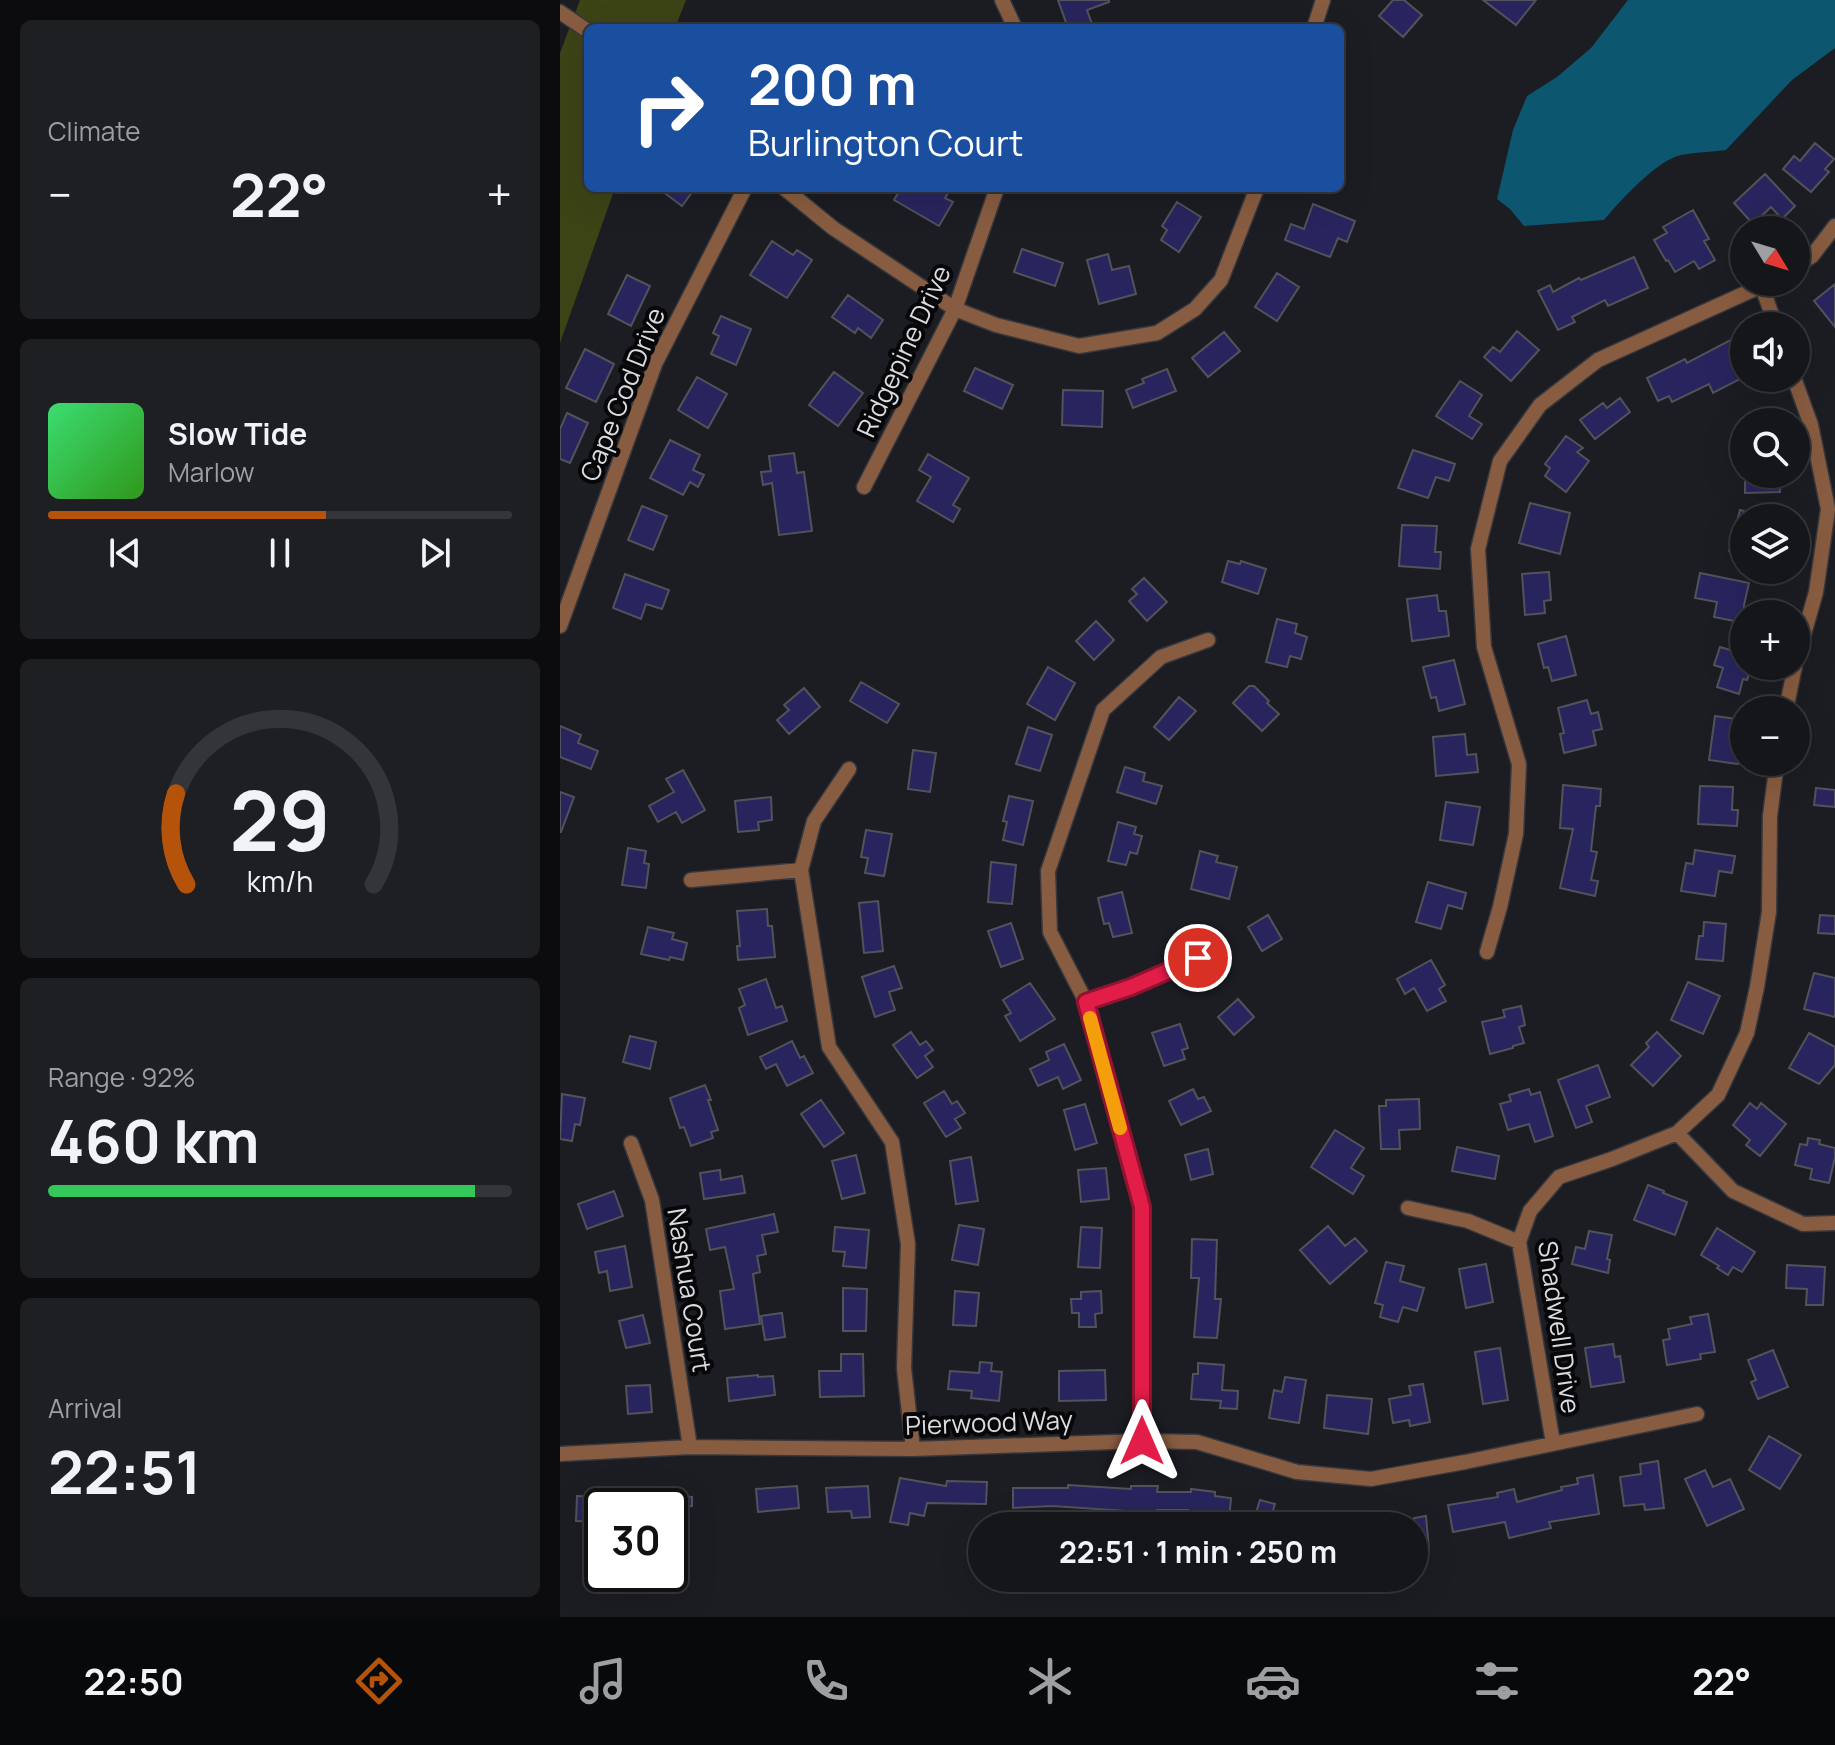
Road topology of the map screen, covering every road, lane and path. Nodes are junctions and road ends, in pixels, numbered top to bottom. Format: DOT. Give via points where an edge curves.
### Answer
graph roads {
  1 [pos="1002,0"];
  2 [pos="1323,0"];
  3 [pos="560,12"];
  4 [pos="1013,24"];
  5 [pos="1315,24"];
  6 [pos="584,28"];
  7 [pos="743,192"];
  8 [pos="789,192"];
  9 [pos="996,192"];
  10 [pos="1255,192"];
  11 [pos="1835,226"];
  12 [pos="1810,257"];
  13 [pos="1741,296"];
  14 [pos="955,309"];
  15 [pos="1799,392"];
  16 [pos="864,487"];
  17 [pos="1810,613"];
  18 [pos="560,626"];
  19 [pos="1208,640"];
  20 [pos="849,769"];
  21 [pos="1775,776"];
  22 [pos="801,870"];
  23 [pos="691,880"];
  24 [pos="1487,952"];
  25 [pos="1198,958"];
  26 [pos="1086,1002"];
  27 [pos="1677,1133"];
  28 [pos="631,1143"];
  29 [pos="1408,1208"];
  30 [pos="1835,1223"];
  31 [pos="1519,1242"];
  32 [pos="1697,1414"];
  33 [pos="1142,1441"];
  34 [pos="1553,1443"];
  35 [pos="690,1447"];
  36 [pos="913,1449"];
  37 [pos="560,1454"];
  1 -- 4 [label="street"];
  2 -- 5 [label="street"];
  3 -- 6 [label="street"];
  7 -- 18 [label="street, Cape Cod Drive" via="655,364"];
  8 -- 14 [label="street" via="833,228"];
  9 -- 14 [label="street, Ridgepine Drive"];
  10 -- 14 [label="street" via="1221,280 1195,309 1157,333 1079,346"];
  11 -- 12 [label="street"];
  13 -- 24 [label="street" via="1598,360 1540,405 1500,461 1478,549 1484,647 1519,764 1516,834"];
  14 -- 16 [label="street, Ridgepine Drive"];
  15 -- 17 [label="street" via="1828,509"];
  19 -- 26 [label="street" via="1161,657 1103,710 1048,871 1050,932"];
  20 -- 22 [label="street" via="814,821"];
  21 -- 27 [label="street, Shadwell Drive" via="1769,912 1747,1033 1718,1095"];
  22 -- 23 [label="street"];
  22 -- 36 [label="street" via="829,1047 892,1142 908,1244 904,1368"];
  25 -- 26 [label="street"];
  26 -- 33 [label="street" via="1142,1207"];
  27 -- 30 [label="street" via="1733,1191 1803,1224"];
  27 -- 31 [label="street, Shadwell Drive" via="1559,1177 1530,1211"];
  28 -- 35 [label="street, Nashua Court" via="652,1200"];
  29 -- 31 [label="street" via="1468,1221"];
  31 -- 34 [label="street, Shadwell Drive"];
  32 -- 34 [label="street, Pierwood Way"];
  33 -- 34 [label="street, Pierwood Way" via="1197,1442 1297,1472 1371,1479"];
  33 -- 36 [label="street, Pierwood Way"];
  35 -- 36 [label="street, Pierwood Way"];
  35 -- 37 [label="street, Pierwood Way"];
}
